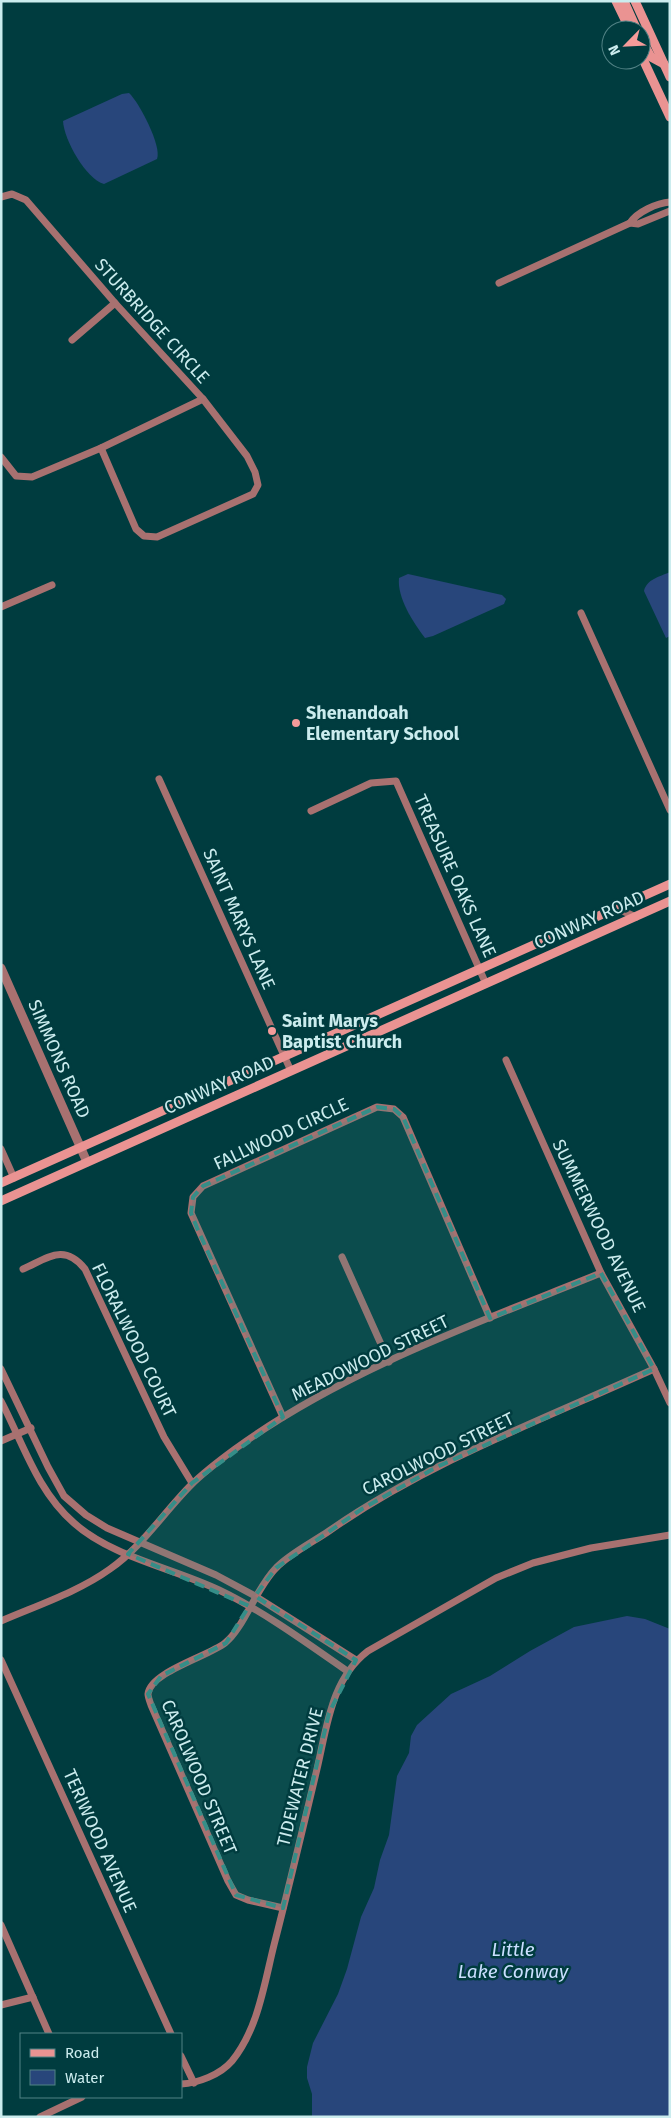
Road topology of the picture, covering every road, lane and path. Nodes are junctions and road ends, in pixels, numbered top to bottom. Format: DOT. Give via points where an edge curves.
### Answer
graph roads {
  1 [pos="616,1"];
  2 [pos="624,1"];
  3 [pos="635,1"];
  4 [pos="625,20"];
  5 [pos="633,20"];
  6 [pos="651,57"];
  7 [pos="664,64"];
  8 [pos="648,70"];
  9 [pos="650,70"];
  10 [pos="670,77"];
  11 [pos="670,104"];
  12 [pos="670,118"];
  13 [pos="1,197"];
  14 [pos="670,202"];
  15 [pos="670,211"];
  16 [pos="630,223"];
  17 [pos="499,283"];
  18 [pos="115,303"];
  19 [pos="72,340"];
  20 [pos="203,399"];
  21 [pos="101,448"];
  22 [pos="1,457"];
  23 [pos="52,585"];
  24 [pos="1,607"];
  25 [pos="581,614"];
  26 [pos="158,779"];
  27 [pos="670,810"];
  28 [pos="311,811"];
  29 [pos="670,884"];
  30 [pos="670,902"];
  31 [pos="616,908"];
  32 [pos="636,917"];
  33 [pos="619,924"];
  34 [pos="1,968"];
  35 [pos="479,969"];
  36 [pos="486,984"];
  37 [pos="284,1056"];
  38 [pos="506,1060"];
  39 [pos="291,1071"];
  40 [pos="81,1148"];
  41 [pos="1,1149"];
  42 [pos="87,1162"];
  43 [pos="14,1178"];
  44 [pos="1,1183"];
  45 [pos="1,1201"];
  46 [pos="342,1257"];
  47 [pos="23,1269"];
  48 [pos="601,1273"];
  49 [pos="490,1318"];
  50 [pos="390,1362"];
  51 [pos="654,1368"];
  52 [pos="1,1369"];
  53 [pos="1,1400"];
  54 [pos="670,1403"];
  55 [pos="283,1416"];
  56 [pos="31,1428"];
  57 [pos="18,1433"];
  58 [pos="1,1441"];
  59 [pos="192,1484"];
  60 [pos="670,1535"];
  61 [pos="139,1542"];
  62 [pos="128,1554"];
  63 [pos="254,1596"];
  64 [pos="249,1606"];
  65 [pos="1,1620"];
  66 [pos="1,1660"];
  67 [pos="356,1660"];
  68 [pos="347,1671"];
  69 [pos="283,1908"];
  70 [pos="1,1924"];
  71 [pos="33,1997"];
  72 [pos="1,2005"];
  73 [pos="49,2033"];
  74 [pos="171,2033"];
  75 [pos="182,2058"];
  76 [pos="194,2083"];
  77 [pos="182,2084"];
  78 [pos="76,2098"];
  79 [pos="40,2117"];
  1 -- 4 [label="main road"];
  2 -- 5 [label="main road"];
  3 -- 7 [label="main road"];
  6 -- 7 [label="main road"];
  7 -- 10 [label="main road"];
  8 -- 12 [label="main road"];
  9 -- 11 [label="main road"];
  13 -- 18 [label="street, STURBRIDGE CIRCLE" via="12,194 26,200"];
  14 -- 16 [label="street" via="634,216"];
  15 -- 16 [label="street" via="638,224"];
  16 -- 17 [label="street"];
  18 -- 19 [label="street"];
  18 -- 20 [label="street, STURBRIDGE CIRCLE"];
  20 -- 21 [label="street, STURBRIDGE CIRCLE"];
  20 -- 21 [label="street" via="247,456 258,485 253,494 158,537 144,536 136,528"];
  21 -- 22 [label="street, STURBRIDGE CIRCLE" via="32,477 16,476"];
  23 -- 24 [label="street"];
  25 -- 27 [label="street"];
  26 -- 37 [label="street, SAINT MARYS LANE"];
  28 -- 35 [label="street, TREASURE OAKS LANE" via="371,783 396,781"];
  29 -- 31 [label="main road, CONWAY ROAD"];
  30 -- 32 [label="main road, CONWAY ROAD"];
  31 -- 32 [label="street"];
  31 -- 33 [label="street"];
  31 -- 35 [label="main road, CONWAY ROAD"];
  32 -- 33 [label="main road, CONWAY ROAD"];
  33 -- 36 [label="main road, CONWAY ROAD"];
  34 -- 40 [label="street, SIMMONS ROAD"];
  35 -- 36 [label="street, TREASURE OAKS LANE"];
  35 -- 37 [label="main road, CONWAY ROAD"];
  36 -- 39 [label="main road, CONWAY ROAD"];
  37 -- 39 [label="street, SAINT MARYS LANE"];
  37 -- 40 [label="main road, CONWAY ROAD"];
  38 -- 48 [label="street, SUMMERWOOD AVENUE"];
  39 -- 42 [label="main road, CONWAY ROAD"];
  40 -- 42 [label="street, SIMMONS ROAD"];
  40 -- 43 [label="main road, CONWAY ROAD"];
  41 -- 43 [label="street"];
  42 -- 45 [label="main road, CONWAY ROAD"];
  43 -- 44 [label="main road, CONWAY ROAD"];
  46 -- 50 [label="street"];
  47 -- 59 [label="street, FLORALWOOD COURT" via="56,1254 66,1254 78,1260 164,1438"];
  48 -- 49 [label="street, MEADOWOOD STREET"];
  48 -- 51 [label="street, SUMMERWOOD AVENUE"];
  49 -- 50 [label="street, MEADOWOOD STREET"];
  49 -- 55 [label="street, FALLWOOD CIRCLE" via="403,1117 394,1109 377,1107 203,1186 193,1197 191,1212"];
  50 -- 55 [label="street, MEADOWOOD STREET"];
  51 -- 54 [label="street, SUMMERWOOD AVENUE"];
  51 -- 63 [label="street, CAROLWOOD STREET" via="437,1467 362,1508 276,1568"];
  52 -- 56 [label="street"];
  53 -- 57 [label="street"];
  55 -- 59 [label="street, MEADOWOOD STREET" via="234,1449"];
  56 -- 57 [label="street"];
  56 -- 61 [label="street" via="64,1496 107,1528"];
  57 -- 58 [label="street"];
  57 -- 62 [label="street" via="36,1476 54,1503 75,1524 103,1543"];
  59 -- 61 [label="street, MEADOWOOD STREET"];
  60 -- 67 [label="street, TIDEWATER DRIVE" via="591,1548 533,1563 496,1578"];
  61 -- 62 [label="street, MEADOWOOD STREET"];
  61 -- 63 [label="street" via="216,1575"];
  62 -- 64 [label="street"];
  62 -- 65 [label="street, MEADOWOOD STREET" via="87,1584"];
  63 -- 64 [label="street, CAROLWOOD STREET"];
  63 -- 67 [label="street"];
  64 -- 68 [label="street"];
  64 -- 69 [label="street, CAROLWOOD STREET" via="226,1643 161,1676 148,1694 236,1895"];
  66 -- 74 [label="street, TERIWOOD AVENUE"];
  67 -- 68 [label="street, TIDEWATER DRIVE"];
  68 -- 69 [label="street, TIDEWATER DRIVE" via="329,1713"];
  69 -- 76 [label="street, TIDEWATER DRIVE" via="254,2022 244,2044 230,2064"];
  70 -- 71 [label="street"];
  71 -- 72 [label="street"];
  71 -- 73 [label="street"];
  75 -- 76 [label="street"];
  76 -- 77 [label="street, TIDEWATER DRIVE"];
  78 -- 79 [label="street"];
}
